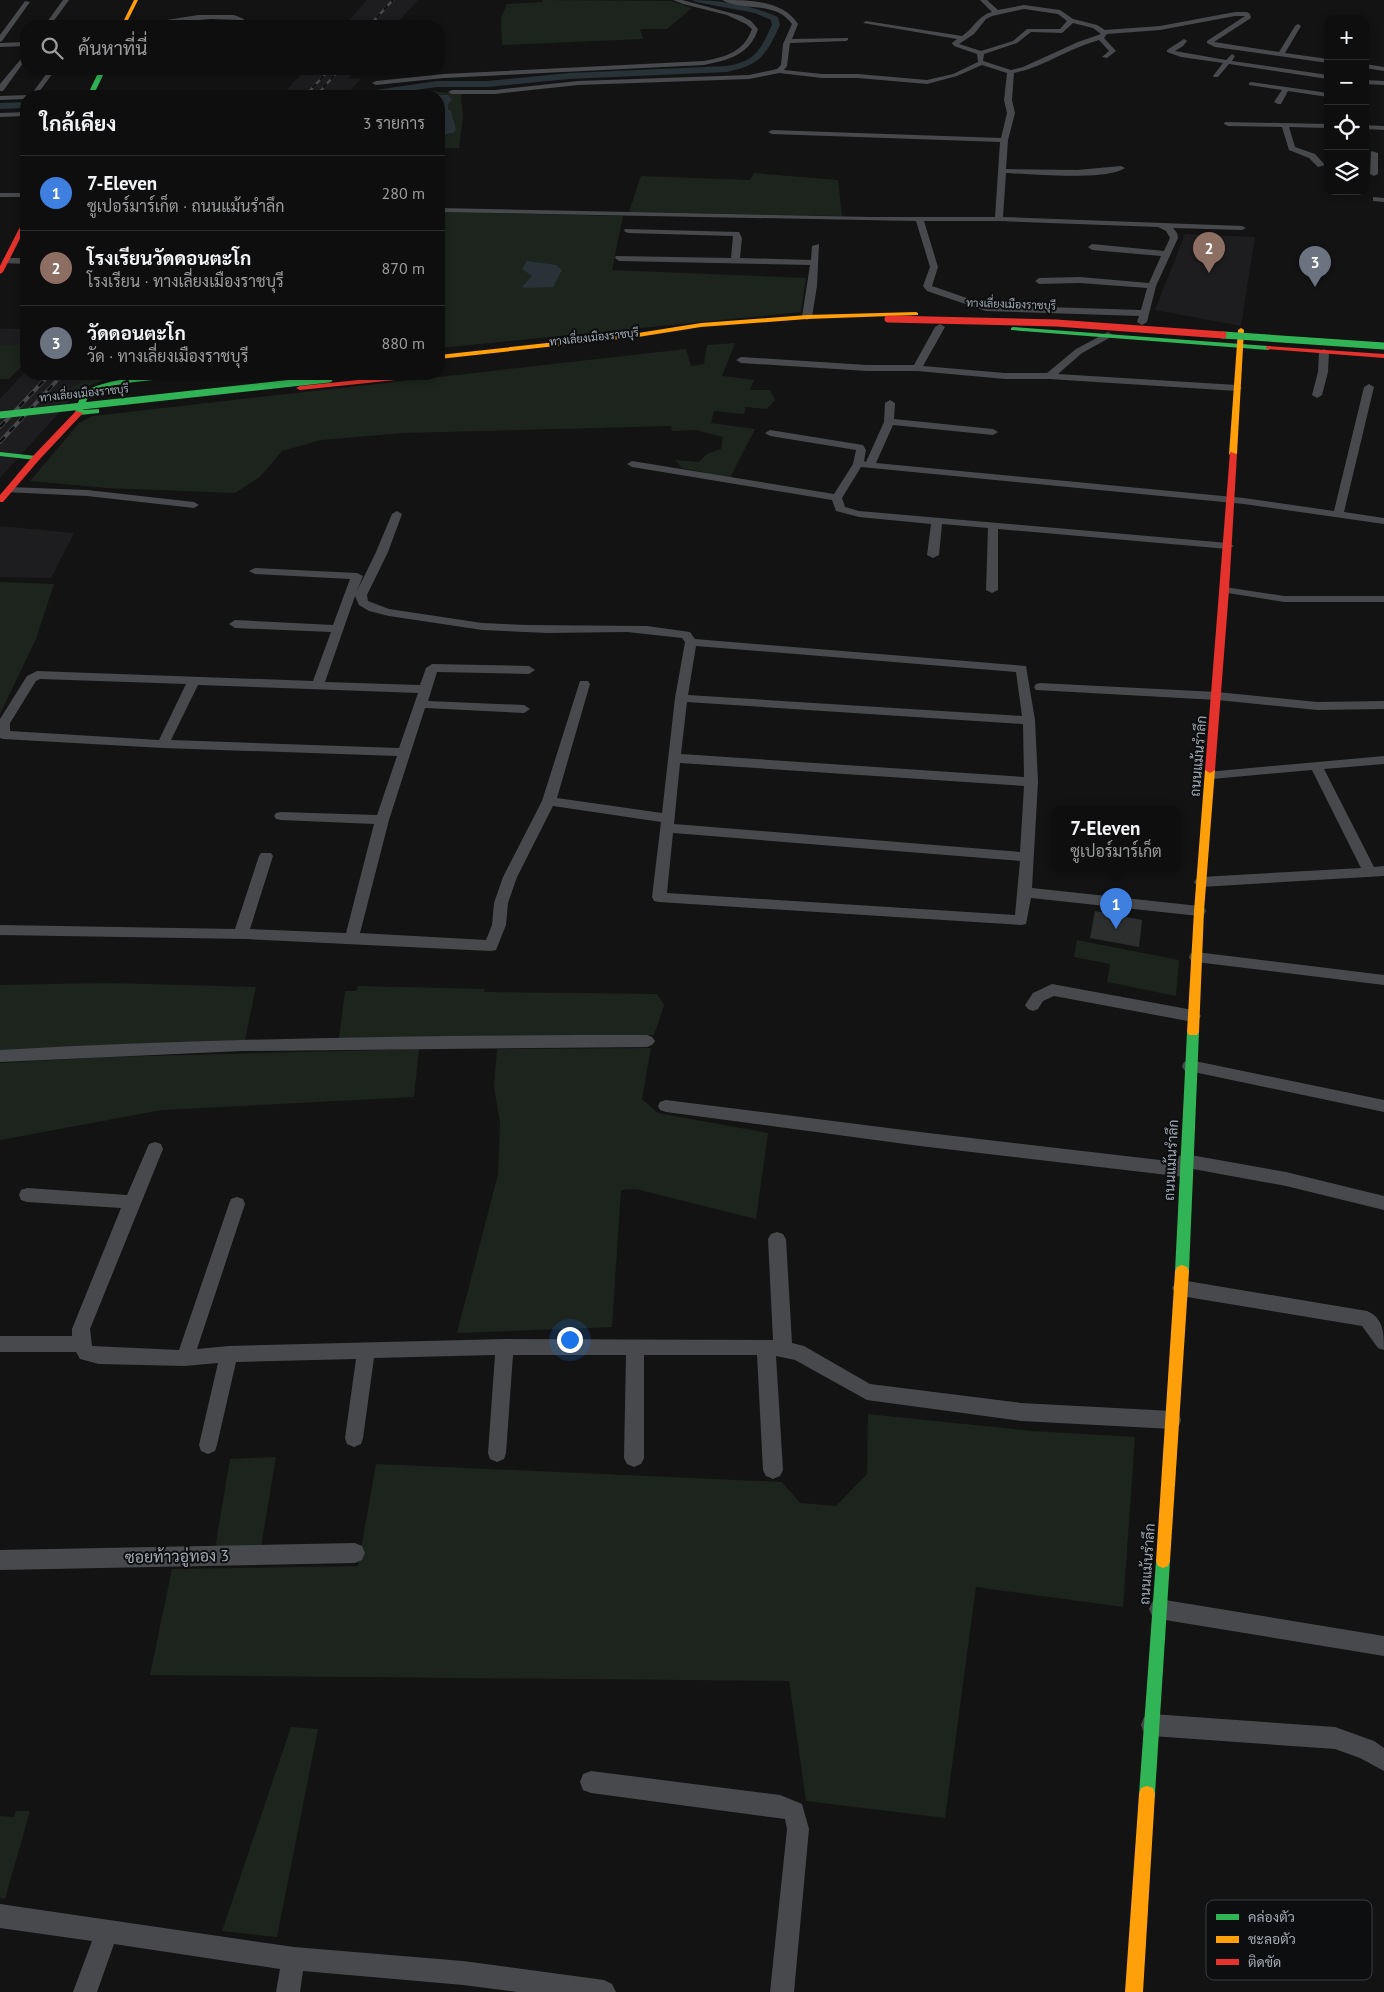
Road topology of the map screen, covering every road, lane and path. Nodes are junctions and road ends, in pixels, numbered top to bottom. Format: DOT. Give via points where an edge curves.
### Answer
graph roads {
  1 [pos="66,0"];
  2 [pos="136,0"];
  3 [pos="676,0"];
  4 [pos="725,0"];
  5 [pos="983,0"];
  6 [pos="1028,0"];
  7 [pos="27,2"];
  8 [pos="1024,7"];
  9 [pos="996,12"];
  10 [pos="51,20"];
  11 [pos="126,20"];
  12 [pos="175,20"];
  13 [pos="240,20"];
  14 [pos="1071,21"];
  15 [pos="866,23"];
  16 [pos="1298,26"];
  17 [pos="1102,35"];
  18 [pos="962,38"];
  19 [pos="846,39"];
  20 [pos="0,40"];
  21 [pos="787,41"];
  22 [pos="1184,41"];
  23 [pos="0,44"];
  24 [pos="20,44"];
  25 [pos="1236,48"];
  26 [pos="981,53"];
  27 [pos="1281,54"];
  28 [pos="1105,58"];
  29 [pos="1324,59"];
  30 [pos="20,63"];
  31 [pos="982,63"];
  32 [pos="1229,63"];
  33 [pos="1369,67"];
  34 [pos="1384,69"];
  35 [pos="780,71"];
  36 [pos="1011,72"];
  37 [pos="49,75"];
  38 [pos="100,75"];
  39 [pos="1216,76"];
  40 [pos="1324,76"];
  41 [pos="1369,82"];
  42 [pos="376,83"];
  43 [pos="1384,83"];
  44 [pos="1251,84"];
  45 [pos="0,89"];
  46 [pos="1286,89"];
  47 [pos="38,90"];
  48 [pos="93,90"];
  49 [pos="452,92"];
  50 [pos="1324,94"];
  51 [pos="20,97"];
  52 [pos="0,98"];
  53 [pos="1278,102"];
  54 [pos="20,114"];
  55 [pos="0,115"];
  56 [pos="1228,124"];
  57 [pos="1285,126"];
  58 [pos="1324,126"];
  59 [pos="1369,127"];
  60 [pos="1384,128"];
  61 [pos="772,132"];
  62 [pos="1004,140"];
  63 [pos="1384,160"];
  64 [pos="1321,165"];
  65 [pos="1121,168"];
  66 [pos="1002,171"];
  67 [pos="1374,174"];
  68 [pos="0,195"];
  69 [pos="20,195"];
  70 [pos="445,210"];
  71 [pos="920,219"];
  72 [pos="998,219"];
  73 [pos="1160,226"];
  74 [pos="1242,228"];
  75 [pos="20,231"];
  76 [pos="628,231"];
  77 [pos="816,246"];
  78 [pos="1092,247"];
  79 [pos="1167,254"];
  80 [pos="5,257"];
  81 [pos="619,258"];
  82 [pos="20,260"];
  83 [pos="735,261"];
  84 [pos="815,263"];
  85 [pos="0,272"];
  86 [pos="1039,280"];
  87 [pos="1152,286"];
  88 [pos="807,317"];
  89 [pos="1143,318"];
  90 [pos="886,323"];
  91 [pos="701,325"];
  92 [pos="940,327"];
  93 [pos="1241,330"];
  94 [pos="743,334"];
  95 [pos="638,335"];
  96 [pos="1108,335"];
  97 [pos="685,340"];
  98 [pos="1177,340"];
  99 [pos="1384,340"];
  100 [pos="1240,346"];
  101 [pos="1384,346"];
  102 [pos="445,349"];
  103 [pos="1295,350"];
  104 [pos="1324,352"];
  105 [pos="1384,352"];
  106 [pos="445,356"];
  107 [pos="1384,356"];
  108 [pos="741,360"];
  109 [pos="1239,365"];
  110 [pos="916,368"];
  111 [pos="445,371"];
  112 [pos="1049,376"];
  113 [pos="157,380"];
  114 [pos="227,380"];
  115 [pos="320,380"];
  116 [pos="379,380"];
  117 [pos="1369,387"];
  118 [pos="1237,388"];
  119 [pos="1317,395"];
  120 [pos="890,402"];
  121 [pos="0,404"];
  122 [pos="78,413"];
  123 [pos="0,415"];
  124 [pos="889,422"];
  125 [pos="992,432"];
  126 [pos="770,433"];
  127 [pos="0,454"];
  128 [pos="36,458"];
  129 [pos="632,464"];
  130 [pos="858,464"];
  131 [pos="870,465"];
  132 [pos="9,490"];
  133 [pos="838,498"];
  134 [pos="0,500"];
  135 [pos="1231,501"];
  136 [pos="194,505"];
  137 [pos="397,514"];
  138 [pos="1338,515"];
  139 [pos="1384,521"];
  140 [pos="937,522"];
  141 [pos="994,527"];
  142 [pos="1228,546"];
  143 [pos="933,555"];
  144 [pos="255,571"];
  145 [pos="992,590"];
  146 [pos="1225,590"];
  147 [pos="1384,599"];
  148 [pos="235,624"];
  149 [pos="338,629"];
  150 [pos="691,642"];
  151 [pos="529,670"];
  152 [pos="193,682"];
  153 [pos="584,684"];
  154 [pos="317,686"];
  155 [pos="1040,687"];
  156 [pos="423,689"];
  157 [pos="1218,696"];
  158 [pos="681,698"];
  159 [pos="419,704"];
  160 [pos="1384,705"];
  161 [pos="524,709"];
  162 [pos="1029,720"];
  163 [pos="163,744"];
  164 [pos="405,752"];
  165 [pos="675,758"];
  166 [pos="1384,760"];
  167 [pos="1316,766"];
  168 [pos="1212,775"];
  169 [pos="1031,782"];
  170 [pos="549,801"];
  171 [pos="281,816"];
  172 [pos="382,820"];
  173 [pos="666,823"];
  174 [pos="266,856"];
  175 [pos="1025,857"];
  176 [pos="1377,872"];
  177 [pos="1201,882"];
  178 [pos="1025,892"];
  179 [pos="1199,911"];
  180 [pos="0,930"];
  181 [pos="241,934"];
  182 [pos="352,937"];
  183 [pos="1196,957"];
  184 [pos="1384,980"];
  185 [pos="1032,1005"];
  186 [pos="1193,1016"];
  187 [pos="647,1041"];
  188 [pos="0,1056"];
  189 [pos="1190,1066"];
  190 [pos="666,1106"];
  191 [pos="1384,1106"];
  192 [pos="155,1149"];
  193 [pos="1185,1166"];
  194 [pos="27,1196"];
  195 [pos="132,1202"];
  196 [pos="1384,1203"];
  197 [pos="237,1204"];
  198 [pos="777,1239"];
  199 [pos="1180,1288"];
  200 [pos="1384,1342"];
  201 [pos="0,1344"];
  202 [pos="81,1344"];
  203 [pos="635,1346"];
  204 [pos="505,1347"];
  205 [pos="774,1348"];
  206 [pos="366,1351"];
  207 [pos="229,1354"];
  208 [pos="185,1358"];
  209 [pos="1172,1420"];
  210 [pos="354,1438"];
  211 [pos="208,1445"];
  212 [pos="497,1453"];
  213 [pos="634,1458"];
  214 [pos="773,1470"];
  215 [pos="355,1553"];
  216 [pos="0,1560"];
  217 [pos="1159,1609"];
  218 [pos="1384,1646"];
  219 [pos="1152,1725"];
  220 [pos="1384,1760"];
  221 [pos="591,1782"];
  222 [pos="0,1916"];
  223 [pos="107,1933"];
  224 [pos="294,1959"];
  225 [pos="85,1992"];
  226 [pos="288,1992"];
  227 [pos="604,1992"];
  228 [pos="782,1992"];
  229 [pos="1134,1992"];
  1 -- 10 [label="street"];
  2 -- 11 [label="main road"];
  3 -- 42 [label="street" via="742,17 755,29 753,37 738,54 704,63 444,76"];
  4 -- 21 [label="street" via="785,12 795,24"];
  5 -- 9 [label="street"];
  6 -- 8 [label="street"];
  7 -- 20 [label="street"];
  8 -- 9 [label="street"];
  8 -- 14 [label="street" via="1060,12"];
  9 -- 18 [label="street" via="984,18"];
  12 -- 13 [label="street" via="231,17"];
  14 -- 17 [label="street" via="1095,26"];
  14 -- 26 [label="street" via="1062,31 1029,30 1015,42"];
  15 -- 18 [label="street"];
  16 -- 27 [label="street"];
  17 -- 25 [label="street" via="1247,14 1249,17 1209,41"];
  17 -- 28 [label="street" via="1113,51"];
  17 -- 36 [label="street" via="1080,42 1036,65"];
  18 -- 26 [label="street" via="956,45"];
  19 -- 21 [label="street"];
  21 -- 35 [label="street" via="784,66"];
  22 -- 32 [label="street" via="1169,51"];
  23 -- 24 [label="street"];
  25 -- 27 [label="street"];
  25 -- 32 [label="street"];
  26 -- 31 [label="street"];
  27 -- 29 [label="street"];
  30 -- 45 [label="street"];
  31 -- 35 [label="street" via="955,75 927,82"];
  31 -- 36 [label="street"];
  32 -- 39 [label="street"];
  32 -- 40 [label="street"];
  33 -- 34 [label="street"];
  35 -- 49 [label="street" via="749,77 578,83 495,92"];
  36 -- 62 [label="street" via="1008,100 1011,113"];
  37 -- 47 [label="street"];
  38 -- 48 [label="main road"];
  41 -- 43 [label="street"];
  44 -- 46 [label="street"];
  46 -- 50 [label="street"];
  46 -- 53 [label="street"];
  51 -- 52 [label="street"];
  54 -- 55 [label="street"];
  56 -- 57 [label="street"];
  57 -- 58 [label="street"];
  57 -- 64 [label="street" via="1292,148 1312,156"];
  59 -- 60 [label="street"];
  61 -- 62 [label="street"];
  62 -- 66 [label="street"];
  63 -- 67 [label="street" via="1374,156"];
  65 -- 66 [label="street" via="1082,173"];
  66 -- 72 [label="street"];
  68 -- 69 [label="street"];
  70 -- 71 [label="street"];
  71 -- 72 [label="street"];
  71 -- 89 [label="street" via="934,267 928,280 930,289 986,308 1055,309"];
  72 -- 73 [label="street"];
  73 -- 74 [label="street"];
  73 -- 79 [label="street" via="1173,233"];
  75 -- 80 [label="main road"];
  76 -- 83 [label="street" via="736,234"];
  77 -- 84 [label="street"];
  78 -- 79 [label="street"];
  79 -- 87 [label="street"];
  80 -- 82 [label="street"];
  80 -- 85 [label="main road"];
  81 -- 83 [label="street"];
  83 -- 84 [label="street"];
  84 -- 88 [label="street"];
  86 -- 87 [label="street"];
  87 -- 89 [label="street"];
  88 -- 89 [label="main road, ทางเลี่ยงเมืองราชบุรี" via="875,314"];
  88 -- 91 [label="main road, ทางเลี่ยงเมืองราชบุรี"];
  89 -- 93 [label="main road, ทางเลี่ยงเมืองราชบุรี"];
  90 -- 92 [label="main road, ทางเลี่ยงเมืองราชบุรี"];
  90 -- 94 [label="main road, ทางเลี่ยงเมืองราชบุรี"];
  90 -- 95 [label="main road, ทางเลี่ยงเมืองราชบุรี" via="788,323"];
  90 -- 101 [label="main road, ทางเลี่ยงเมืองราชบุรี, bridge" via="1048,323"];
  90 -- 105 [label="main road, ทางเลี่ยงเมืองราชบุรี" via="1057,328"];
  91 -- 95 [label="main road, ทางเลี่ยงเมืองราชบุรี"];
  91 -- 102 [label="main road"];
  92 -- 96 [label="main road, ทางเลี่ยงเมืองราชบุรี"];
  92 -- 110 [label="street"];
  93 -- 99 [label="main road, ทางเลี่ยงเมืองราชบุรี"];
  93 -- 100 [label="main road, ถนนแม้นรำลึก"];
  95 -- 106 [label="main road, ทางเลี่ยงเมืองราชบุรี"];
  96 -- 98 [label="main road, ทางเลี่ยงเมืองราชบุรี"];
  96 -- 112 [label="street" via="1079,351"];
  97 -- 111 [label="main road, ทางเลี่ยงเมืองราชบุรี"];
  98 -- 100 [label="main road, ทางเลี่ยงเมืองราชบุรี"];
  98 -- 109 [label="main road" via="1218,347 1231,354"];
  100 -- 103 [label="main road, ทางเลี่ยงเมืองราชบุรี"];
  100 -- 109 [label="main road, ถนนแม้นรำลึก"];
  103 -- 104 [label="main road, ทางเลี่ยงเมืองราชบุรี"];
  103 -- 109 [label="main road" via="1261,352"];
  104 -- 107 [label="main road, ทางเลี่ยงเมืองราชบุรี"];
  104 -- 119 [label="street"];
  108 -- 110 [label="street"];
  109 -- 118 [label="main road, ถนนแม้นรำลึก"];
  110 -- 112 [label="street" via="1005,376"];
  112 -- 118 [label="street"];
  113 -- 122 [label="main road" via="93,389 82,399"];
  114 -- 121 [label="main road, ทางเลี่ยงเมืองราชบุรี"];
  115 -- 123 [label="main road, ทางเลี่ยงเมืองราชบุรี, bridge"];
  116 -- 122 [label="main road"];
  117 -- 138 [label="street"];
  118 -- 135 [label="main road, ถนนแม้นรำลึก"];
  120 -- 124 [label="street"];
  122 -- 128 [label="main road"];
  124 -- 125 [label="street"];
  124 -- 131 [label="street"];
  126 -- 130 [label="street" via="859,446 862,450"];
  127 -- 128 [label="main road"];
  128 -- 132 [label="main road"];
  129 -- 133 [label="street"];
  130 -- 131 [label="street"];
  130 -- 133 [label="street"];
  131 -- 135 [label="street"];
  132 -- 134 [label="main road"];
  132 -- 136 [label="street" via="87,493"];
  133 -- 140 [label="street" via="840,509 859,514"];
  135 -- 138 [label="street"];
  135 -- 142 [label="main road, ถนนแม้นรำลึก"];
  137 -- 150 [label="street" via="361,595 363,603 374,609 455,623 528,630 595,627 666,630 686,635"];
  138 -- 139 [label="street"];
  140 -- 141 [label="street"];
  140 -- 143 [label="street"];
  141 -- 142 [label="street"];
  141 -- 145 [label="street"];
  142 -- 146 [label="main road, ถนนแม้นรำลึก"];
  144 -- 149 [label="street" via="357,576"];
  146 -- 147 [label="street" via="1284,599"];
  146 -- 157 [label="main road, ถนนแม้นรำลึก"];
  148 -- 149 [label="street"];
  149 -- 154 [label="street"];
  150 -- 158 [label="street"];
  150 -- 162 [label="street" via="1022,669"];
  151 -- 156 [label="street" via="432,668"];
  152 -- 154 [label="street"];
  152 -- 163 [label="street"];
  152 -- 163 [label="street" via="38,676 31,679 4,723 3,735"];
  153 -- 170 [label="street"];
  154 -- 156 [label="street"];
  155 -- 157 [label="street"];
  156 -- 159 [label="street"];
  157 -- 160 [label="street" via="1316,706"];
  157 -- 168 [label="main road, ถนนแม้นรำลึก"];
  158 -- 162 [label="street"];
  158 -- 165 [label="street"];
  159 -- 161 [label="street"];
  159 -- 164 [label="street"];
  162 -- 169 [label="street"];
  163 -- 164 [label="street"];
  164 -- 172 [label="street"];
  165 -- 169 [label="street"];
  165 -- 173 [label="street"];
  166 -- 167 [label="street"];
  167 -- 168 [label="street"];
  167 -- 176 [label="street"];
  168 -- 177 [label="main road, ถนนแม้นรำลึก"];
  169 -- 175 [label="street"];
  170 -- 173 [label="street"];
  170 -- 182 [label="street" via="510,877 492,946"];
  171 -- 172 [label="street"];
  172 -- 182 [label="street"];
  173 -- 175 [label="street"];
  173 -- 178 [label="street" via="658,897 1021,920"];
  174 -- 181 [label="street"];
  175 -- 178 [label="street"];
  176 -- 177 [label="street"];
  177 -- 179 [label="main road, ถนนแม้นรำลึก"];
  178 -- 179 [label="street"];
  179 -- 183 [label="main road, ถนนแม้นรำลึก"];
  180 -- 181 [label="street"];
  181 -- 182 [label="street"];
  183 -- 184 [label="street"];
  183 -- 186 [label="main road, ถนนแม้นรำลึก"];
  185 -- 186 [label="street" via="1038,997 1052,990"];
  186 -- 189 [label="main road, ถนนแม้นรำลึก"];
  187 -- 188 [label="street" via="402,1042 96,1050"];
  189 -- 191 [label="street"];
  189 -- 193 [label="main road, ถนนแม้นรำลึก"];
  190 -- 193 [label="street" via="920,1139"];
  192 -- 195 [label="street"];
  193 -- 196 [label="street" via="1286,1179"];
  193 -- 199 [label="main road, ถนนแม้นรำลึก"];
  194 -- 195 [label="street"];
  195 -- 202 [label="street" via="81,1329"];
  197 -- 208 [label="street"];
  198 -- 205 [label="street"];
  199 -- 200 [label="street" via="1367,1319"];
  199 -- 209 [label="main road, ถนนแม้นรำลึก"];
  201 -- 202 [label="street"];
  202 -- 208 [label="street" via="86,1353 99,1356"];
  203 -- 204 [label="street"];
  203 -- 205 [label="street"];
  203 -- 213 [label="street"];
  204 -- 206 [label="street"];
  204 -- 212 [label="street"];
  205 -- 209 [label="street" via="798,1352 867,1392 1021,1412"];
  205 -- 214 [label="street"];
  206 -- 207 [label="street"];
  206 -- 210 [label="street"];
  207 -- 208 [label="street"];
  207 -- 211 [label="street"];
  209 -- 217 [label="main road, ถนนแม้นรำลึก"];
  215 -- 216 [label="street, ซอยท้าวอู่ทอง 3"];
  217 -- 218 [label="street"];
  217 -- 219 [label="main road, ถนนแม้นรำลึก"];
  219 -- 220 [label="street" via="1335,1738 1366,1749"];
  219 -- 229 [label="main road, ถนนแม้นรำลึก"];
  221 -- 228 [label="street" via="780,1806 794,1812 798,1829"];
  222 -- 223 [label="street"];
  223 -- 224 [label="street"];
  223 -- 225 [label="street"];
  224 -- 226 [label="street"];
  224 -- 227 [label="street" via="463,1973"];
}
